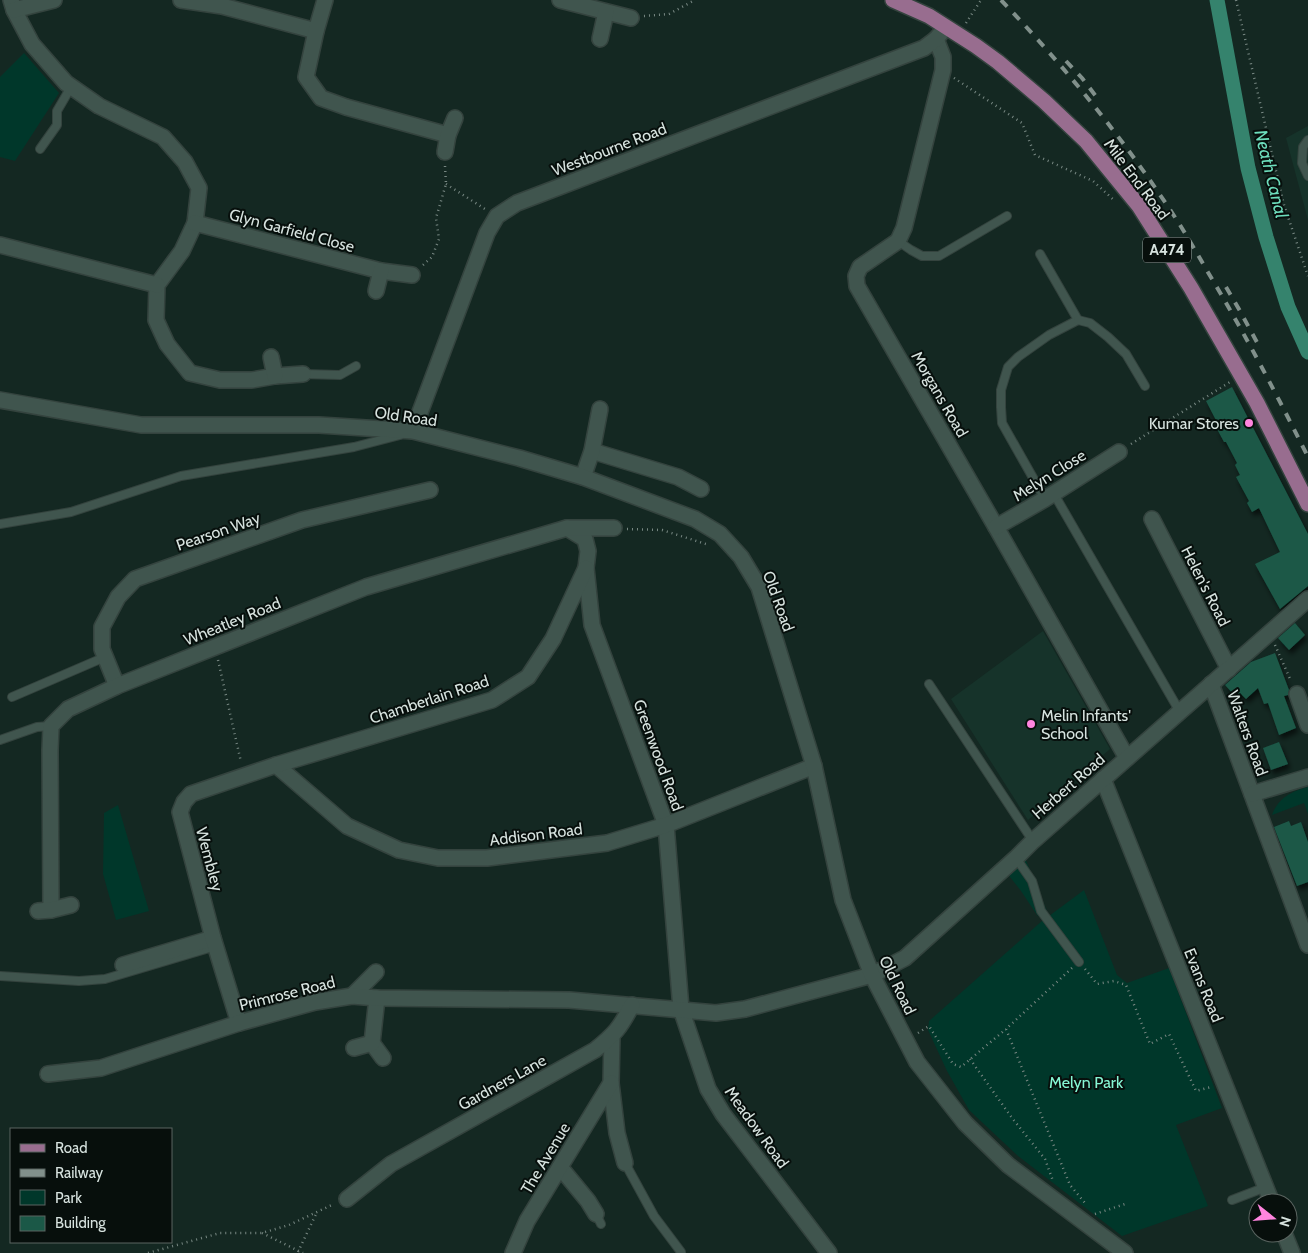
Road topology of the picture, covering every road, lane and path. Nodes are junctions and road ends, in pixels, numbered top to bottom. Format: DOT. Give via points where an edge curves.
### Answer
graph roads {
  1 [pos="54,0"];
  2 [pos="181,0"];
  3 [pos="325,0"];
  4 [pos="560,0"];
  5 [pos="696,0"];
  6 [pos="893,0"];
  7 [pos="981,0"];
  8 [pos="1236,0"];
  9 [pos="13,5"];
  10 [pos="606,12"];
  11 [pos="631,18"];
  12 [pos="946,27"];
  13 [pos="316,31"];
  14 [pos="964,38"];
  15 [pos="600,39"];
  16 [pos="936,39"];
  17 [pos="943,70"];
  18 [pos="71,87"];
  19 [pos="455,118"];
  20 [pos="448,135"];
  21 [pos="1308,140"];
  22 [pos="40,149"];
  23 [pos="444,152"];
  24 [pos="1308,176"];
  25 [pos="446,184"];
  26 [pos="1117,203"];
  27 [pos="497,216"];
  28 [pos="1007,216"];
  29 [pos="195,223"];
  30 [pos="898,241"];
  31 [pos="0,245"];
  32 [pos="1040,254"];
  33 [pos="381,271"];
  34 [pos="412,275"];
  35 [pos="1308,276"];
  36 [pos="158,285"];
  37 [pos="376,291"];
  38 [pos="1078,320"];
  39 [pos="271,357"];
  40 [pos="356,366"];
  41 [pos="303,374"];
  42 [pos="1241,375"];
  43 [pos="275,376"];
  44 [pos="1145,386"];
  45 [pos="0,400"];
  46 [pos="600,409"];
  47 [pos="413,431"];
  48 [pos="592,451"];
  49 [pos="1119,452"];
  50 [pos="583,477"];
  51 [pos="701,489"];
  52 [pos="430,490"];
  53 [pos="1049,496"];
  54 [pos="1308,504"];
  55 [pos="1152,519"];
  56 [pos="0,524"];
  57 [pos="996,527"];
  58 [pos="567,528"];
  59 [pos="614,528"];
  60 [pos="716,548"];
  61 [pos="586,568"];
  62 [pos="1308,599"];
  63 [pos="1269,633"];
  64 [pos="214,646"];
  65 [pos="105,657"];
  66 [pos="1229,669"];
  67 [pos="930,684"];
  68 [pos="1211,684"];
  69 [pos="117,686"];
  70 [pos="1297,694"];
  71 [pos="12,698"];
  72 [pos="1180,712"];
  73 [pos="1308,725"];
  74 [pos="51,726"];
  75 [pos="0,740"];
  76 [pos="1127,758"];
  77 [pos="276,765"];
  78 [pos="814,766"];
  79 [pos="245,775"];
  80 [pos="1308,777"];
  81 [pos="1103,779"];
  82 [pos="1252,794"];
  83 [pos="666,825"];
  84 [pos="1033,841"];
  85 [pos="1016,858"];
  86 [pos="71,905"];
  87 [pos="214,942"];
  88 [pos="1308,945"];
  89 [pos="1079,962"];
  90 [pos="122,965"];
  91 [pos="376,972"];
  92 [pos="872,975"];
  93 [pos="0,976"];
  94 [pos="352,996"];
  95 [pos="376,998"];
  96 [pos="632,1005"];
  97 [pos="681,1009"];
  98 [pos="239,1023"];
  99 [pos="1006,1029"];
  100 [pos="612,1036"];
  101 [pos="906,1040"];
  102 [pos="372,1043"];
  103 [pos="354,1048"];
  104 [pos="383,1058"];
  105 [pos="970,1059"];
  106 [pos="48,1074"];
  107 [pos="611,1082"];
  108 [pos="1214,1086"];
  109 [pos="625,1163"];
  110 [pos="560,1167"];
  111 [pos="1055,1185"];
  112 [pos="1266,1188"];
  113 [pos="1268,1193"];
  114 [pos="347,1199"];
  115 [pos="1232,1200"];
  116 [pos="1128,1203"];
  117 [pos="1088,1207"];
  118 [pos="317,1212"];
  119 [pos="1094,1214"];
  120 [pos="599,1219"];
  121 [pos="262,1233"];
  122 [pos="298,1252"];
  123 [pos="682,1252"];
  124 [pos="148,1253"];
  125 [pos="303,1253"];
  126 [pos="513,1253"];
  127 [pos="829,1253"];
  128 [pos="1126,1253"];
  1 -- 9 [label="street"];
  2 -- 13 [label="street" via="222,6"];
  3 -- 13 [label="street"];
  4 -- 10 [label="street"];
  5 -- 11 [label="path" via="669,14"];
  6 -- 12 [label="main road, A474"];
  7 -- 14 [label="path" via="975,7"];
  8 -- 35 [label="path" via="1284,205"];
  9 -- 18 [label="street" via="32,44"];
  10 -- 11 [label="street"];
  10 -- 15 [label="street"];
  12 -- 14 [label="main road, A474"];
  12 -- 16 [label="street, Westbourne Road"];
  13 -- 20 [label="street" via="306,77 321,98"];
  14 -- 42 [label="main road, Mile End Road / A474" via="998,62 1086,141 1139,206"];
  16 -- 17 [label="street" via="943,57"];
  16 -- 27 [label="street, Westbourne Road" via="924,48 517,203"];
  17 -- 26 [label="path" via="1022,122 1035,154 1093,181"];
  17 -- 30 [label="street"];
  18 -- 22 [label="lane" via="57,112 57,125"];
  18 -- 29 [label="street" via="99,106 163,137 185,162 199,188"];
  19 -- 20 [label="street"];
  20 -- 23 [label="street"];
  21 -- 24 [label="lane" via="1303,147 1302,162"];
  23 -- 25 [label="path"];
  25 -- 27 [label="path"];
  25 -- 34 [label="path" via="436,218 439,239 432,257"];
  27 -- 47 [label="street, Westbourne Road" via="487,232"];
  28 -- 30 [label="lane" via="939,256 922,256"];
  29 -- 33 [label="street, Glyn Garfield Close"];
  29 -- 36 [label="street" via="182,251"];
  30 -- 57 [label="street, Morgans Road" via="860,267 856,276 857,286"];
  31 -- 36 [label="street"];
  32 -- 38 [label="lane"];
  33 -- 34 [label="street, Glyn Garfield Close"];
  33 -- 37 [label="street"];
  36 -- 43 [label="street" via="156,320 167,344 190,372 220,380"];
  38 -- 44 [label="lane" via="1090,323 1126,354"];
  38 -- 53 [label="lane" via="1049,335 1008,367 1001,390 1002,423"];
  39 -- 43 [label="street"];
  40 -- 41 [label="lane" via="340,375"];
  41 -- 43 [label="street"];
  42 -- 49 [label="path"];
  42 -- 54 [label="main road, Mile End Road / A474"];
  45 -- 47 [label="street, Old Road" via="141,425 319,425"];
  46 -- 48 [label="street"];
  47 -- 50 [label="street, Old Road"];
  47 -- 56 [label="lane" via="354,447 181,476 71,512"];
  48 -- 50 [label="street"];
  48 -- 51 [label="street" via="678,477"];
  49 -- 53 [label="street, Melyn Close"];
  50 -- 78 [label="street, Old Road" via="695,519 720,534 741,557 759,588"];
  52 -- 65 [label="street, Pearson Way" via="302,520 135,579 118,596 102,627"];
  53 -- 57 [label="street, Melyn Close"];
  53 -- 72 [label="lane"];
  55 -- 66 [label="street, Helen's Road"];
  57 -- 76 [label="street, Morgans Road"];
  58 -- 59 [label="street, Wheatley Road"];
  58 -- 61 [label="street, Greenwood Road" via="585,539 588,551"];
  58 -- 64 [label="street, Wheatley Road" via="366,587"];
  59 -- 60 [label="path" via="662,530"];
  61 -- 77 [label="street, Chamberlain Road" via="553,639 528,677 492,700"];
  61 -- 83 [label="street, Greenwood Road" via="592,625"];
  62 -- 63 [label="street, Herbert Road"];
  63 -- 66 [label="street, Herbert Road"];
  63 -- 70 [label="path"];
  64 -- 69 [label="street, Wheatley Road"];
  64 -- 79 [label="path"];
  65 -- 69 [label="street, Pearson Way"];
  65 -- 71 [label="lane"];
  66 -- 68 [label="street, Herbert Road"];
  67 -- 84 [label="lane"];
  68 -- 72 [label="street, Herbert Road"];
  68 -- 82 [label="street, Walters Road"];
  69 -- 74 [label="street, Wheatley Road" via="68,709"];
  70 -- 73 [label="street"];
  72 -- 76 [label="street, Herbert Road"];
  74 -- 75 [label="lane" via="36,727"];
  74 -- 86 [label="street" via="44,911"];
  76 -- 81 [label="street, Herbert Road"];
  77 -- 79 [label="street, Wembley"];
  77 -- 83 [label="street, Addison Road" via="347,826 399,850 438,858 488,858 606,843"];
  78 -- 83 [label="street, Addison Road"];
  78 -- 92 [label="street, Old Road" via="843,900"];
  79 -- 87 [label="street, Wembley" via="190,794 180,812"];
  80 -- 82 [label="street, Walters Road"];
  81 -- 84 [label="street, Herbert Road"];
  81 -- 112 [label="street, Evans Road"];
  82 -- 88 [label="street"];
  83 -- 97 [label="street, Greenwood Road"];
  84 -- 85 [label="street, Herbert Road"];
  85 -- 89 [label="lane" via="1032,881 1041,911"];
  85 -- 92 [label="street, Herbert Road" via="905,958"];
  87 -- 90 [label="street"];
  87 -- 93 [label="lane" via="104,979 79,981"];
  87 -- 98 [label="street, Wembley"];
  89 -- 99 [label="path"];
  89 -- 108 [label="path" via="1097,984 1114,981 1126,985 1150,1044 1169,1034 1196,1091"];
  91 -- 94 [label="street"];
  92 -- 97 [label="street" via="745,1009 716,1013"];
  92 -- 101 [label="street, Old Road"];
  94 -- 95 [label="street, Primrose Road"];
  94 -- 98 [label="street, Primrose Road" via="315,1002"];
  95 -- 96 [label="street, Primrose Road" via="569,1000"];
  95 -- 102 [label="street"];
  96 -- 97 [label="street"];
  96 -- 100 [label="street, Gardners Lane"];
  97 -- 127 [label="street, Meadow Road" via="708,1088 723,1114"];
  98 -- 106 [label="street, Primrose Road" via="101,1068"];
  99 -- 105 [label="path"];
  99 -- 117 [label="path" via="1070,1185"];
  100 -- 107 [label="street"];
  100 -- 114 [label="street, Gardners Lane" via="595,1050 391,1164"];
  101 -- 105 [label="path" via="929,1026 953,1064 961,1067"];
  101 -- 128 [label="street, Old Road" via="917,1062 965,1123 1008,1165"];
  102 -- 103 [label="street"];
  102 -- 104 [label="street"];
  105 -- 111 [label="path" via="1044,1159"];
  107 -- 109 [label="street" via="617,1133"];
  107 -- 110 [label="street, The Avenue"];
  109 -- 123 [label="lane" via="654,1216"];
  110 -- 120 [label="street"];
  110 -- 126 [label="street, The Avenue" via="527,1221"];
  112 -- 113 [label="street, Evans Road"];
  112 -- 115 [label="lane"];
  114 -- 118 [label="path"];
  116 -- 119 [label="path"];
  118 -- 121 [label="path"];
  118 -- 122 [label="path"];
  121 -- 122 [label="path"];
  121 -- 124 [label="path" via="220,1233"];
  122 -- 125 [label="path"];
}
